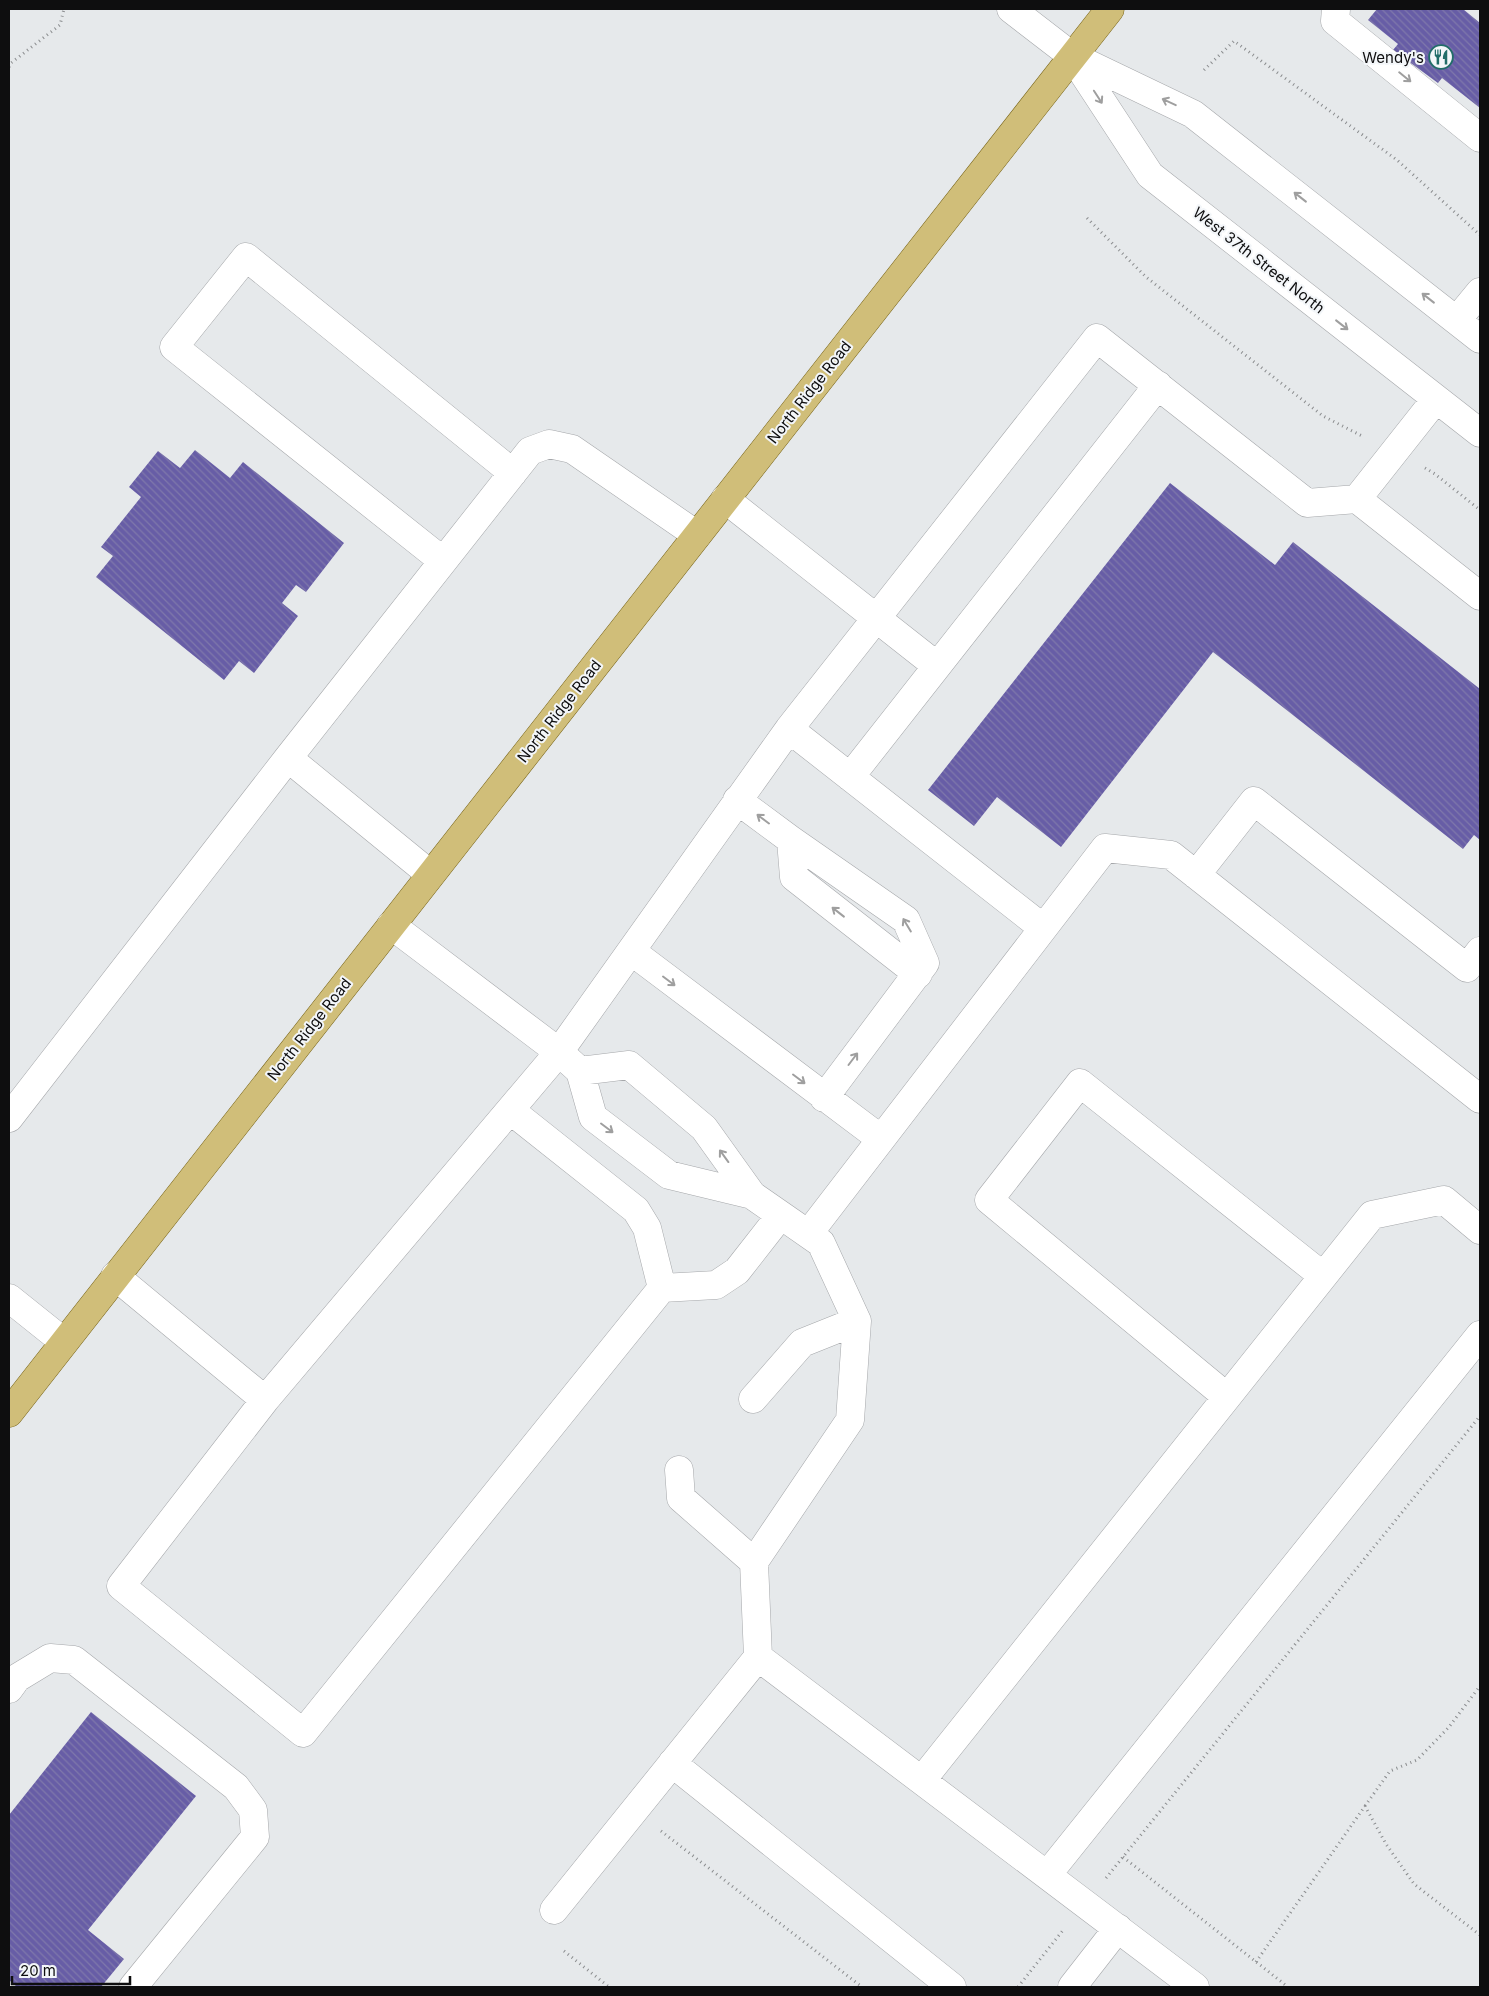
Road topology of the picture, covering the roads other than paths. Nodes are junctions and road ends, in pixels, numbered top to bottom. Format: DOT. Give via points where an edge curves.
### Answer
graph roads {
  1 [pos="1011,9"];
  2 [pos="1110,9"];
  3 [pos="1336,9"];
  4 [pos="1072,56"];
  5 [pos="1480,138"];
  6 [pos="1480,292"];
  7 [pos="1457,320"];
  8 [pos="1480,339"];
  9 [pos="1158,385"];
  10 [pos="1436,399"];
  11 [pos="1480,433"];
  12 [pos="513,473"];
  13 [pos="725,499"];
  14 [pos="1357,499"];
  15 [pos="697,535"];
  16 [pos="443,561"];
  17 [pos="1480,596"];
  18 [pos="876,618"];
  19 [pos="937,666"];
  20 [pos="789,729"];
  21 [pos="288,758"];
  22 [pos="850,777"];
  23 [pos="737,800"];
  24 [pos="430,874"];
  25 [pos="1196,875"];
  26 [pos="391,925"];
  27 [pos="1043,928"];
  28 [pos="630,951"];
  29 [pos="1480,951"];
  30 [pos="559,1052"];
  31 [pos="580,1071"];
  32 [pos="824,1098"];
  33 [pos="1480,1099"];
  34 [pos="510,1110"];
  35 [pos="9,1118"];
  36 [pos="881,1139"];
  37 [pos="752,1195"];
  38 [pos="780,1216"];
  39 [pos="1480,1230"];
  40 [pos="809,1233"];
  41 [pos="115,1276"];
  42 [pos="1323,1276"];
  43 [pos="662,1288"];
  44 [pos="9,1298"];
  45 [pos="857,1321"];
  46 [pos="1480,1335"];
  47 [pos="64,1342"];
  48 [pos="1227,1397"];
  49 [pos="752,1399"];
  50 [pos="265,1400"];
  51 [pos="9,1413"];
  52 [pos="679,1470"];
  53 [pos="754,1562"];
  54 [pos="758,1657"];
  55 [pos="9,1689"];
  56 [pos="672,1762"];
  57 [pos="922,1780"];
  58 [pos="1047,1875"];
  59 [pos="554,1910"];
  60 [pos="1118,1928"];
  61 [pos="134,1987"];
  62 [pos="952,1987"];
  63 [pos="1072,1987"];
  64 [pos="1195,1987"];
  1 -- 4 [label="street, West 37th Street North"];
  2 -- 4 [label="main road, North Ridge Road"];
  3 -- 5 [label="street, one-way" via="1335,21"];
  7 -- 4 [label="street, West 37th Street North, one-way" via="1194,114"];
  4 -- 10 [label="street, West 37th Street North, one-way" via="1150,175"];
  4 -- 13 [label="main road, North Ridge Road"];
  6 -- 7 [label="street"];
  7 -- 8 [label="street, West 37th Street North"];
  9 -- 14 [label="street" via="1307,503"];
  9 -- 18 [label="street" via="1097,338"];
  9 -- 19 [label="street"];
  10 -- 11 [label="street, West 37th Street North"];
  10 -- 14 [label="street"];
  12 -- 15 [label="street" via="530,451 549,444 572,449"];
  12 -- 16 [label="street"];
  12 -- 16 [label="street" via="246,257 174,347"];
  13 -- 15 [label="main road, North Ridge Road"];
  13 -- 18 [label="street"];
  14 -- 17 [label="street"];
  15 -- 24 [label="main road, North Ridge Road"];
  16 -- 21 [label="street"];
  18 -- 19 [label="street"];
  18 -- 20 [label="street"];
  19 -- 22 [label="street"];
  20 -- 22 [label="street"];
  20 -- 23 [label="street"];
  21 -- 24 [label="street"];
  21 -- 35 [label="street"];
  22 -- 27 [label="street"];
  23 -- 28 [label="street"];
  32 -- 23 [label="street, one-way" via="925,963 906,920"];
  24 -- 26 [label="main road, North Ridge Road"];
  25 -- 27 [label="street" via="1171,854 1105,848"];
  25 -- 29 [label="street" via="1254,801 1467,968"];
  25 -- 33 [label="street"];
  26 -- 30 [label="street"];
  26 -- 41 [label="main road, North Ridge Road"];
  27 -- 36 [label="street"];
  28 -- 30 [label="street"];
  28 -- 32 [label="street, one-way"];
  30 -- 31 [label="street"];
  30 -- 34 [label="street"];
  31 -- 37 [label="street, one-way" via="593,1117 669,1175"];
  37 -- 31 [label="street, one-way" via="704,1128 629,1065"];
  32 -- 36 [label="street"];
  34 -- 43 [label="street" via="636,1210 647,1228"];
  34 -- 50 [label="street"];
  36 -- 40 [label="street"];
  37 -- 38 [label="street"];
  38 -- 40 [label="street"];
  38 -- 43 [label="street" via="737,1272 716,1285"];
  39 -- 42 [label="street" via="1444,1200 1372,1215"];
  40 -- 45 [label="street" via="822,1243"];
  41 -- 47 [label="main road, North Ridge Road"];
  41 -- 50 [label="street"];
  42 -- 48 [label="street"];
  42 -- 48 [label="street" via="1080,1083 989,1200"];
  43 -- 50 [label="street" via="303,1733 121,1586"];
  44 -- 47 [label="street"];
  45 -- 49 [label="street" via="802,1343"];
  45 -- 53 [label="street" via="850,1420"];
  46 -- 58 [label="street"];
  47 -- 51 [label="main road, North Ridge Road"];
  48 -- 57 [label="street"];
  52 -- 53 [label="street" via="681,1498"];
  53 -- 54 [label="street"];
  54 -- 56 [label="street"];
  54 -- 57 [label="street"];
  55 -- 61 [label="street" via="17,1678 50,1658 74,1660 236,1787 254,1810 255,1837"];
  56 -- 59 [label="street"];
  56 -- 62 [label="street"];
  57 -- 58 [label="street"];
  58 -- 60 [label="street"];
  60 -- 63 [label="street"];
  60 -- 64 [label="street"];
}
